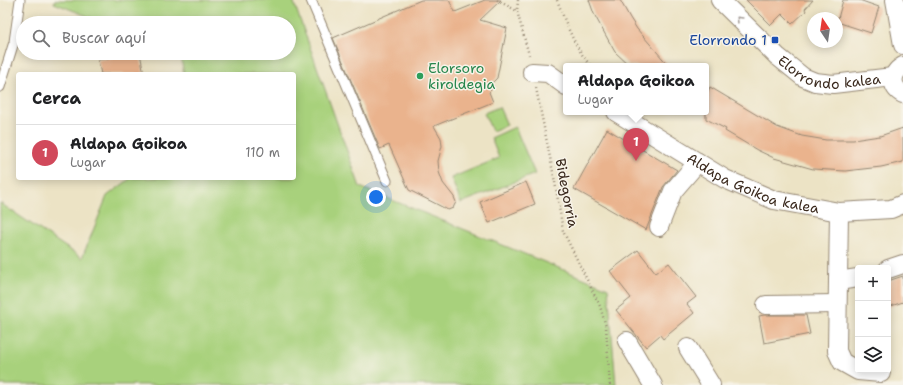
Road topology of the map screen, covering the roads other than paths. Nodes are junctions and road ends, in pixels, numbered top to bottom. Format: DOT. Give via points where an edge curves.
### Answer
graph roads {
  1 [pos="20,0"];
  2 [pos="310,0"];
  3 [pos="720,0"];
  4 [pos="895,0"];
  5 [pos="18,16"];
  6 [pos="16,28"];
  7 [pos="903,45"];
  8 [pos="532,72"];
  9 [pos="898,72"];
  10 [pos="563,84"];
  11 [pos="0,87"];
  12 [pos="903,94"];
  13 [pos="621,115"];
  14 [pos="698,162"];
  15 [pos="387,181"];
  16 [pos="903,204"];
  17 [pos="838,212"];
  18 [pos="659,227"];
  19 [pos="903,264"];
  20 [pos="891,268"];
  21 [pos="855,278"];
  22 [pos="838,281"];
  23 [pos="837,304"];
  24 [pos="766,305"];
  25 [pos="627,340"];
  26 [pos="688,348"];
  27 [pos="855,369"];
  28 [pos="653,385"];
  29 [pos="711,385"];
  1 -- 5 [label="lane"];
  2 -- 15 [label="lane"];
  9 -- 3 [label="street, Elorrondo kalea, one-way" via="833,84 803,78"];
  4 -- 7 [label="street"];
  6 -- 11 [label="lane"];
  8 -- 10 [label="street" via="548,73"];
  9 -- 12 [label="street" via="893,82"];
  13 -- 14 [label="street, Aldapa Goikoa kalea"];
  14 -- 17 [label="street, Aldapa Goikoa kalea" via="726,179 774,200"];
  14 -- 18 [label="street" via="673,191"];
  16 -- 17 [label="street, Aldapa Goikoa kalea" via="892,209"];
  17 -- 22 [label="street"];
  19 -- 20 [label="street"];
  21 -- 22 [label="street"];
  22 -- 23 [label="street"];
  23 -- 24 [label="street"];
  23 -- 27 [label="street" via="837,351 842,362"];
  25 -- 28 [label="street"];
  26 -- 29 [label="street"];
}
